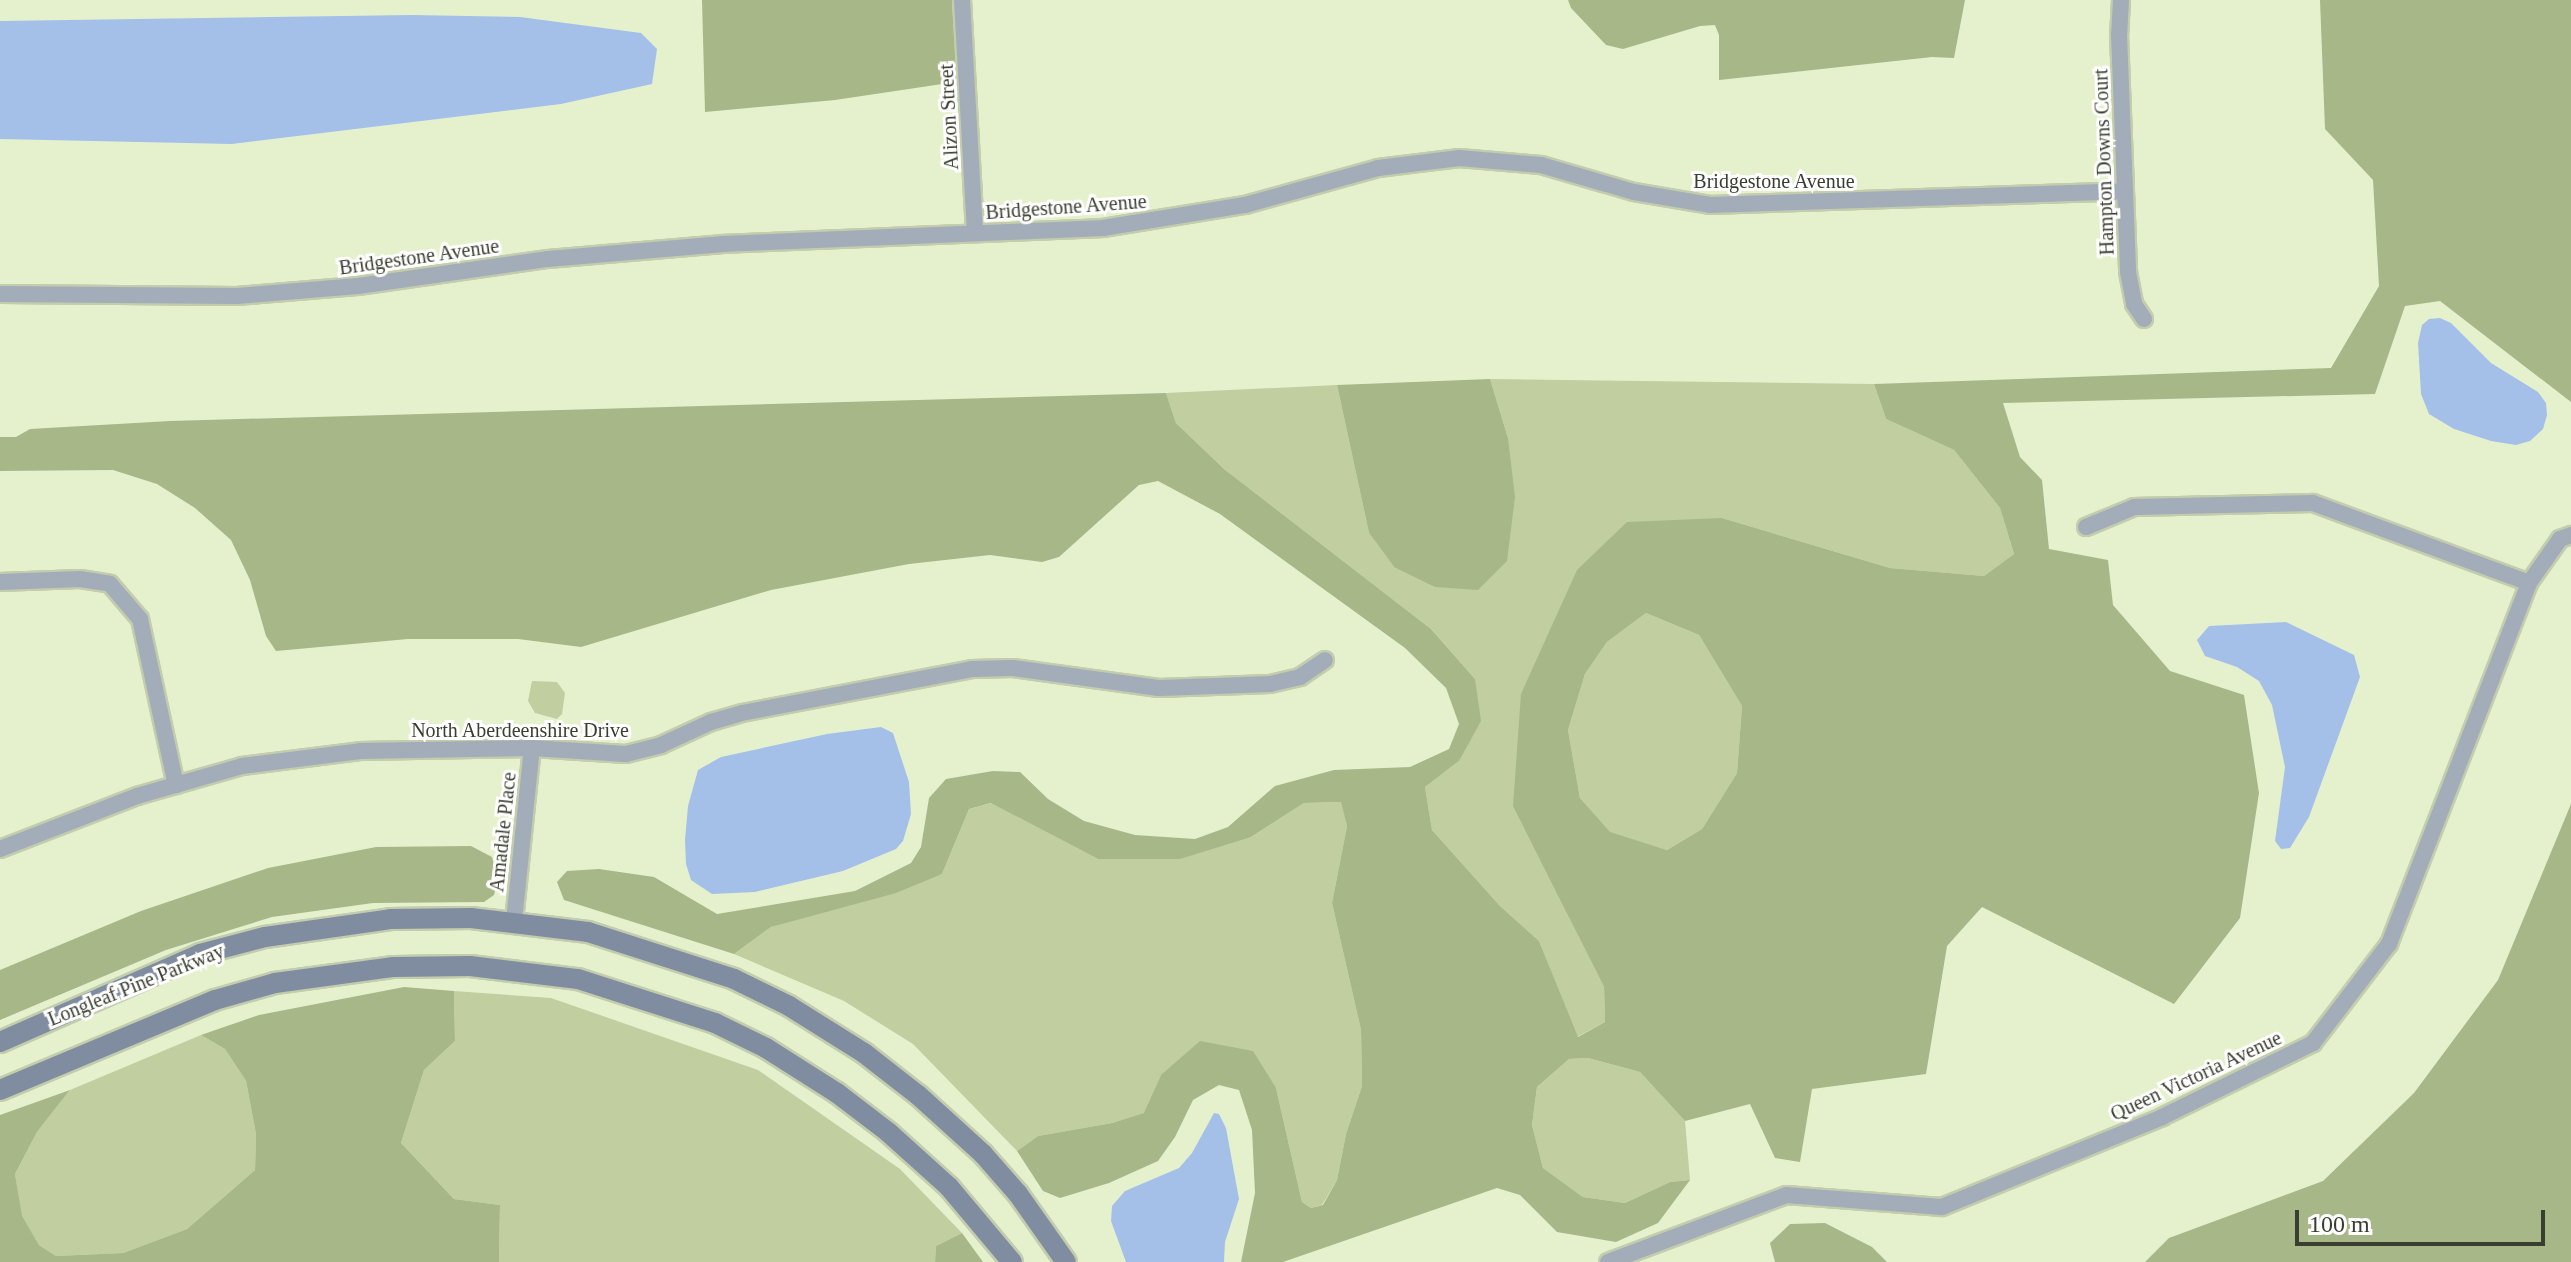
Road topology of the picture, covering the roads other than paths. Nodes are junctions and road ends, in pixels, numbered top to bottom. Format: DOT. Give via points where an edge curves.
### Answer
graph roads {
  1 [pos="962,0"];
  2 [pos="2121,0"];
  3 [pos="2124,191"];
  4 [pos="975,232"];
  5 [pos="0,294"];
  6 [pos="2144,319"];
  7 [pos="2086,527"];
  8 [pos="2571,535"];
  9 [pos="0,582"];
  10 [pos="2529,583"];
  11 [pos="1325,660"];
  12 [pos="532,748"];
  13 [pos="176,785"];
  14 [pos="0,849"];
  15 [pos="514,921"];
  16 [pos="0,1042"];
  17 [pos="0,1090"];
  18 [pos="1012,1262"];
  19 [pos="1066,1262"];
  20 [pos="1608,1262"];
  1 -- 4 [label="street, Alizon Street"];
  2 -- 3 [label="street, Hampton Downs Court"];
  3 -- 4 [label="street, Bridgestone Avenue" via="1710,205 1634,192 1541,165 1459,158 1378,168 1245,205 1171,219 1076,230"];
  3 -- 6 [label="street, Hampton Downs Court" via="2130,291"];
  4 -- 5 [label="street, Bridgestone Avenue" via="639,250 252,296"];
  7 -- 10 [label="street" via="2134,507 2313,503"];
  8 -- 10 [label="street, Queen Victoria Avenue" via="2560,539"];
  9 -- 13 [label="street" via="80,579 110,584 140,619"];
  10 -- 20 [label="street, Queen Victoria Avenue" via="2389,944 2313,1043 2162,1117 1942,1207 1786,1195"];
  11 -- 12 [label="street, North Aberdeenshire Drive" via="1300,677 1270,684 1159,688 1013,668 972,669 742,713 626,754"];
  12 -- 13 [label="street, North Aberdeenshire Drive" via="360,751 242,766"];
  12 -- 15 [label="street, Amadale Place"];
  13 -- 14 [label="street, North Aberdeenshire Drive"];
  15 -- 16 [label="main road, Longleaf Pine Parkway" via="391,919 265,937 200,954"];
  15 -- 19 [label="main road, Longleaf Pine Parkway" via="588,932 669,955 789,1006 875,1061 983,1154"];
  17 -- 18 [label="main road" via="215,1000 275,983 394,967 470,966 578,979 715,1023 837,1093 949,1187"];
}
